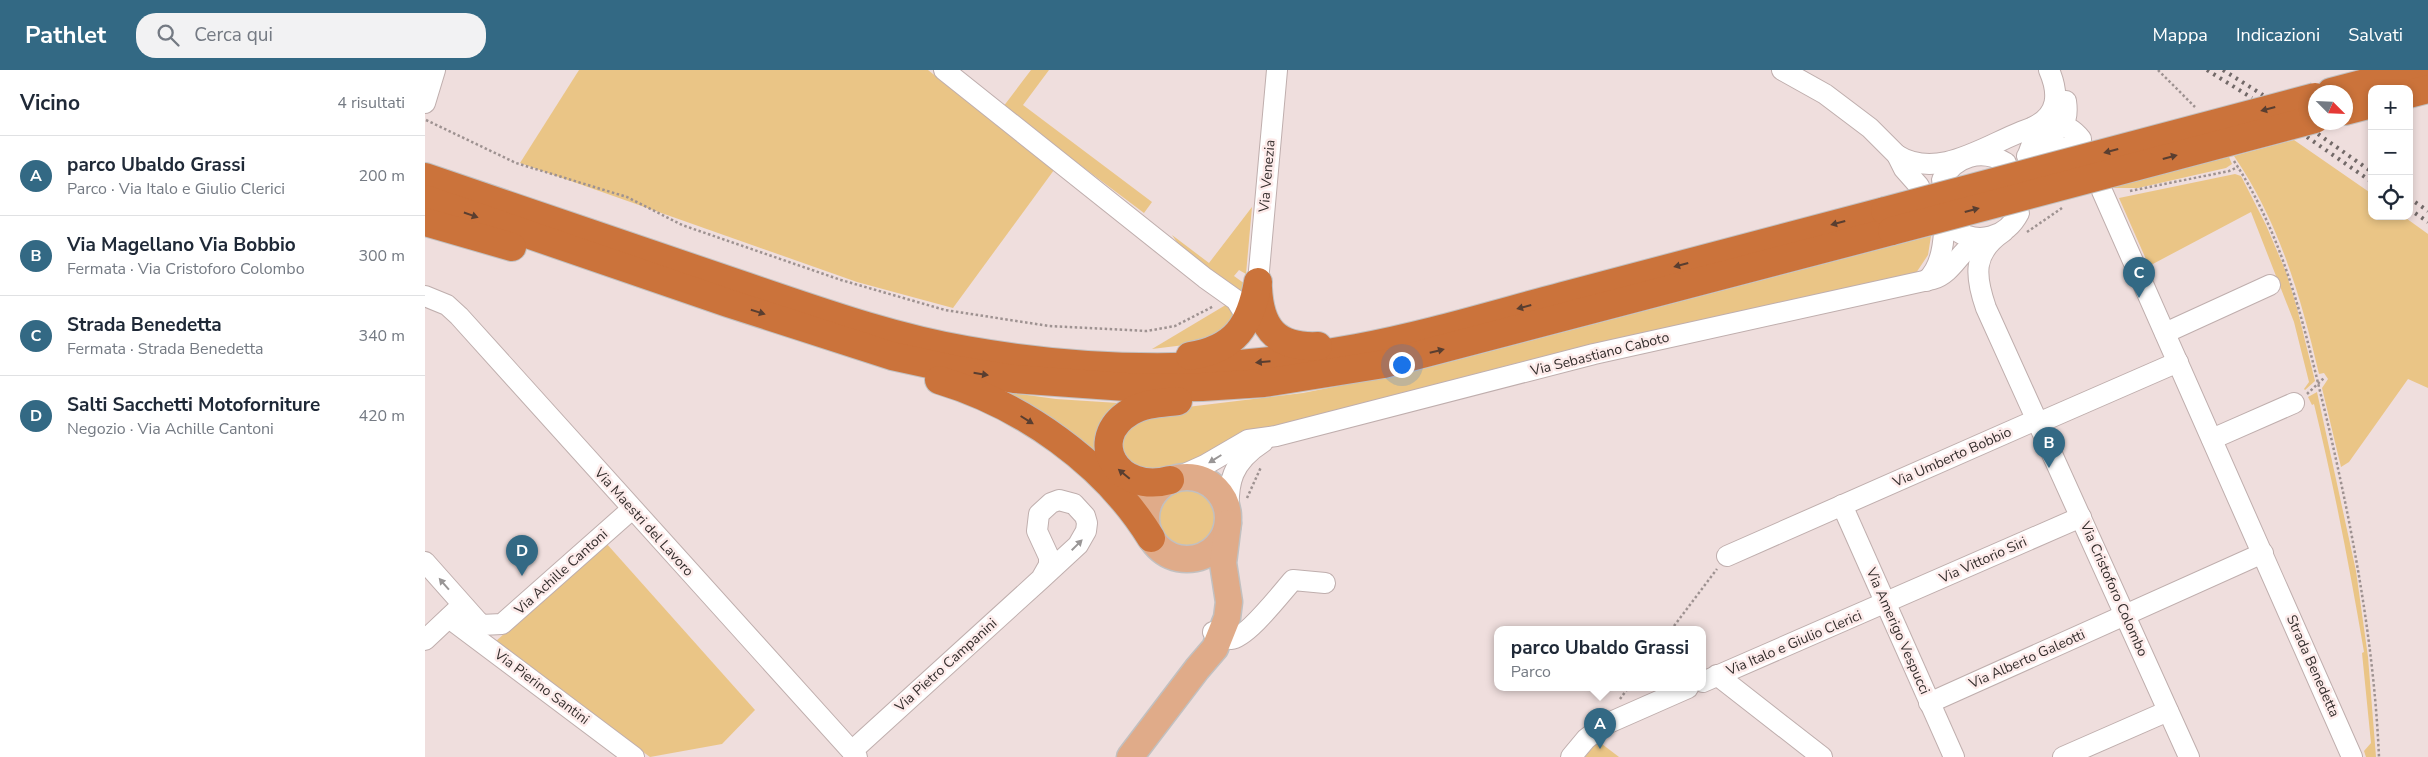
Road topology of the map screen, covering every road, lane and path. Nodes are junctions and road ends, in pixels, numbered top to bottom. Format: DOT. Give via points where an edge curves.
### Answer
graph roads {
  1 [pos="435,70"];
  2 [pos="944,70"];
  3 [pos="1277,70"];
  4 [pos="1782,70"];
  5 [pos="2158,70"];
  6 [pos="2415,70"];
  7 [pos="2052,77"];
  8 [pos="2353,86"];
  9 [pos="2428,89"];
  10 [pos="2413,93"];
  11 [pos="2308,98"];
  12 [pos="2067,101"];
  13 [pos="425,103"];
  14 [pos="2368,105"];
  15 [pos="2353,109"];
  16 [pos="2199,112"];
  17 [pos="425,119"];
  18 [pos="2308,121"];
  19 [pos="2062,125"];
  20 [pos="2033,127"];
  21 [pos="2077,143"];
  22 [pos="1897,155"];
  23 [pos="1968,157"];
  24 [pos="2232,157"];
  25 [pos="425,159"];
  26 [pos="2006,163"];
  27 [pos="2238,167"];
  28 [pos="425,177"];
  29 [pos="1942,180"];
  30 [pos="1919,186"];
  31 [pos="2103,193"];
  32 [pos="425,199"];
  33 [pos="2070,203"];
  34 [pos="2019,213"];
  35 [pos="1888,221"];
  36 [pos="425,222"];
  37 [pos="2003,235"];
  38 [pos="693,269"];
  39 [pos="1926,281"];
  40 [pos="1258,282"];
  41 [pos="2270,285"];
  42 [pos="425,296"];
  43 [pos="1233,298"];
  44 [pos="728,303"];
  45 [pos="1450,326"];
  46 [pos="805,328"];
  47 [pos="1240,329"];
  48 [pos="2165,333"];
  49 [pos="1027,359"];
  50 [pos="2178,362"];
  51 [pos="1358,369"];
  52 [pos="2325,377"];
  53 [pos="2318,383"];
  54 [pos="2294,403"];
  55 [pos="2038,422"];
  56 [pos="1276,436"];
  57 [pos="2212,439"];
  58 [pos="1262,464"];
  59 [pos="1173,479"];
  60 [pos="1842,506"];
  61 [pos="632,509"];
  62 [pos="1234,513"];
  63 [pos="2081,517"];
  64 [pos="1151,538"];
  65 [pos="2263,553"];
  66 [pos="1171,556"];
  67 [pos="1727,556"];
  68 [pos="425,562"];
  69 [pos="1041,579"];
  70 [pos="1325,583"];
  71 [pos="1885,604"];
  72 [pos="456,612"];
  73 [pos="2125,614"];
  74 [pos="1674,626"];
  75 [pos="1217,634"];
  76 [pos="425,640"];
  77 [pos="1710,678"];
  78 [pos="1681,691"];
  79 [pos="1929,703"];
  80 [pos="2168,711"];
  81 [pos="854,754"];
  82 [pos="633,757"];
  83 [pos="1130,757"];
  84 [pos="1571,757"];
  85 [pos="1822,757"];
  86 [pos="1954,757"];
  87 [pos="2063,757"];
  88 [pos="2189,757"];
  89 [pos="2352,757"];
  90 [pos="2379,757"];
  1 -- 13 [label="street"];
  2 -- 43 [label="street"];
  3 -- 40 [label="street, Via Venezia"];
  4 -- 22 [label="street" via="1835,101 1870,128"];
  5 -- 16 [label="path"];
  6 -- 8 [label="highway"];
  7 -- 12 [label="street"];
  7 -- 20 [label="street" via="2055,99 2051,111"];
  9 -- 10 [label="highway"];
  11 -- 35 [label="highway, one-way, bridge"];
  12 -- 19 [label="street"];
  12 -- 21 [label="street"];
  14 -- 15 [label="highway"];
  17 -- 43 [label="path" via="516,163 627,198 682,225 893,297 945,310 1049,326 1147,331 1175,326"];
  35 -- 18 [label="highway, one-way, bridge"];
  19 -- 20 [label="street" via="2049,123"];
  19 -- 21 [label="street" via="2072,130"];
  19 -- 21 [label="street" via="2033,142 2026,157 2046,144"];
  20 -- 23 [label="street"];
  22 -- 23 [label="street" via="1934,164"];
  22 -- 30 [label="street"];
  23 -- 26 [label="street" via="1987,156"];
  23 -- 29 [label="street" via="1955,164"];
  24 -- 27 [label="path"];
  25 -- 38 [label="highway"];
  27 -- 31 [label="path" via="2145,189"];
  27 -- 53 [label="path" via="2267,220 2290,274"];
  28 -- 38 [label="highway"];
  31 -- 48 [label="street, Strada Benedetta"];
  32 -- 44 [label="highway, one-way"];
  33 -- 37 [label="path"];
  34 -- 37 [label="street"];
  35 -- 45 [label="highway, one-way"];
  51 -- 35 [label="highway, one-way" via="1491,337"];
  36 -- 44 [label="highway"];
  37 -- 39 [label="street, Via Sebastiano Caboto" via="1968,246 1941,276"];
  37 -- 39 [label="street" via="1969,237 1950,231"];
  37 -- 55 [label="street, Via Cristoforo Colombo" via="1988,246 1979,260 1977,277 1981,294"];
  38 -- 49 [label="highway" via="905,337"];
  39 -- 56 [label="street, Via Sebastiano Caboto" via="1623,347"];
  40 -- 43 [label="street" via="1249,297"];
  40 -- 45 [label="highway" via="1260,306 1269,329 1278,338 1296,345 1331,345"];
  40 -- 47 [label="highway" via="1253,305"];
  41 -- 48 [label="street"];
  42 -- 61 [label="street, Via Maestri del Lavoro" via="455,312"];
  43 -- 47 [label="street" via="1244,313"];
  44 -- 46 [label="highway, one-way"];
  45 -- 49 [label="highway, one-way" via="1328,353 1234,364 1139,367"];
  46 -- 51 [label="highway, one-way" via="892,356 937,366 1075,385 1210,387 1264,383"];
  46 -- 64 [label="highway, one-way" via="865,356 972,391 1022,417 1065,446 1102,478 1135,514"];
  47 -- 49 [label="highway" via="1221,348 1190,356"];
  48 -- 50 [label="street, Strada Benedetta"];
  50 -- 55 [label="street, Via Umberto Bobbio"];
  50 -- 57 [label="street, Strada Benedetta"];
  59 -- 51 [label="highway, one-way" via="1155,484 1133,481 1113,461 1109,446 1113,430 1131,411 1151,404 1289,389"];
  52 -- 53 [label="path"];
  53 -- 54 [label="path"];
  53 -- 90 [label="path" via="2362,587"];
  54 -- 57 [label="street"];
  55 -- 60 [label="street, Via Umberto Bobbio" via="2029,423"];
  55 -- 63 [label="street, Via Cristoforo Colombo"];
  56 -- 59 [label="street, Via Sebastiano Caboto, one-way" via="1248,440"];
  56 -- 62 [label="street, Via Sebastiano Caboto" via="1249,452 1238,464 1230,488"];
  57 -- 65 [label="street, Strada Benedetta"];
  58 -- 62 [label="path"];
  59 -- 62 [label="main road" via="1196,477 1215,486"];
  59 -- 64 [label="main road" via="1159,488 1148,505 1146,518"];
  60 -- 67 [label="street, Via Umberto Bobbio"];
  60 -- 71 [label="street, Via Amerigo Vespucci"];
  61 -- 72 [label="street, Via Achille Cantoni" via="502,624 481,625"];
  61 -- 81 [label="street, Via Maestri del Lavoro"];
  62 -- 66 [label="main road" via="1221,542 1211,552 1191,559"];
  62 -- 75 [label="main road" via="1223,574 1229,607"];
  63 -- 71 [label="street, Via Vittorio Siri"];
  63 -- 73 [label="street, Via Cristoforo Colombo"];
  64 -- 66 [label="main road"];
  65 -- 73 [label="street, Via Alberto Galeotti"];
  65 -- 89 [label="street, Strada Benedetta"];
  66 -- 75 [label="main road" via="1202,573 1213,585 1219,608"];
  67 -- 74 [label="path"];
  72 -- 68 [label="street, Via Achille Cantoni, one-way"];
  69 -- 81 [label="street, Via Pietro Campanini"];
  70 -- 75 [label="street" via="1293,580 1249,629 1235,638"];
  71 -- 77 [label="street, Via Italo e Giulio Clerici"];
  71 -- 79 [label="street, Via Amerigo Vespucci"];
  72 -- 76 [label="street"];
  72 -- 82 [label="street, Via Pierino Santini"];
  73 -- 79 [label="street, Via Alberto Galeotti"];
  73 -- 80 [label="street, Via Cristoforo Colombo"];
  75 -- 83 [label="main road" via="1194,673"];
  77 -- 85 [label="street"];
  78 -- 84 [label="street" via="1604,725"];
  79 -- 86 [label="street, Via Amerigo Vespucci"];
  80 -- 87 [label="street"];
  80 -- 88 [label="street, Via Cristoforo Colombo"];
}
